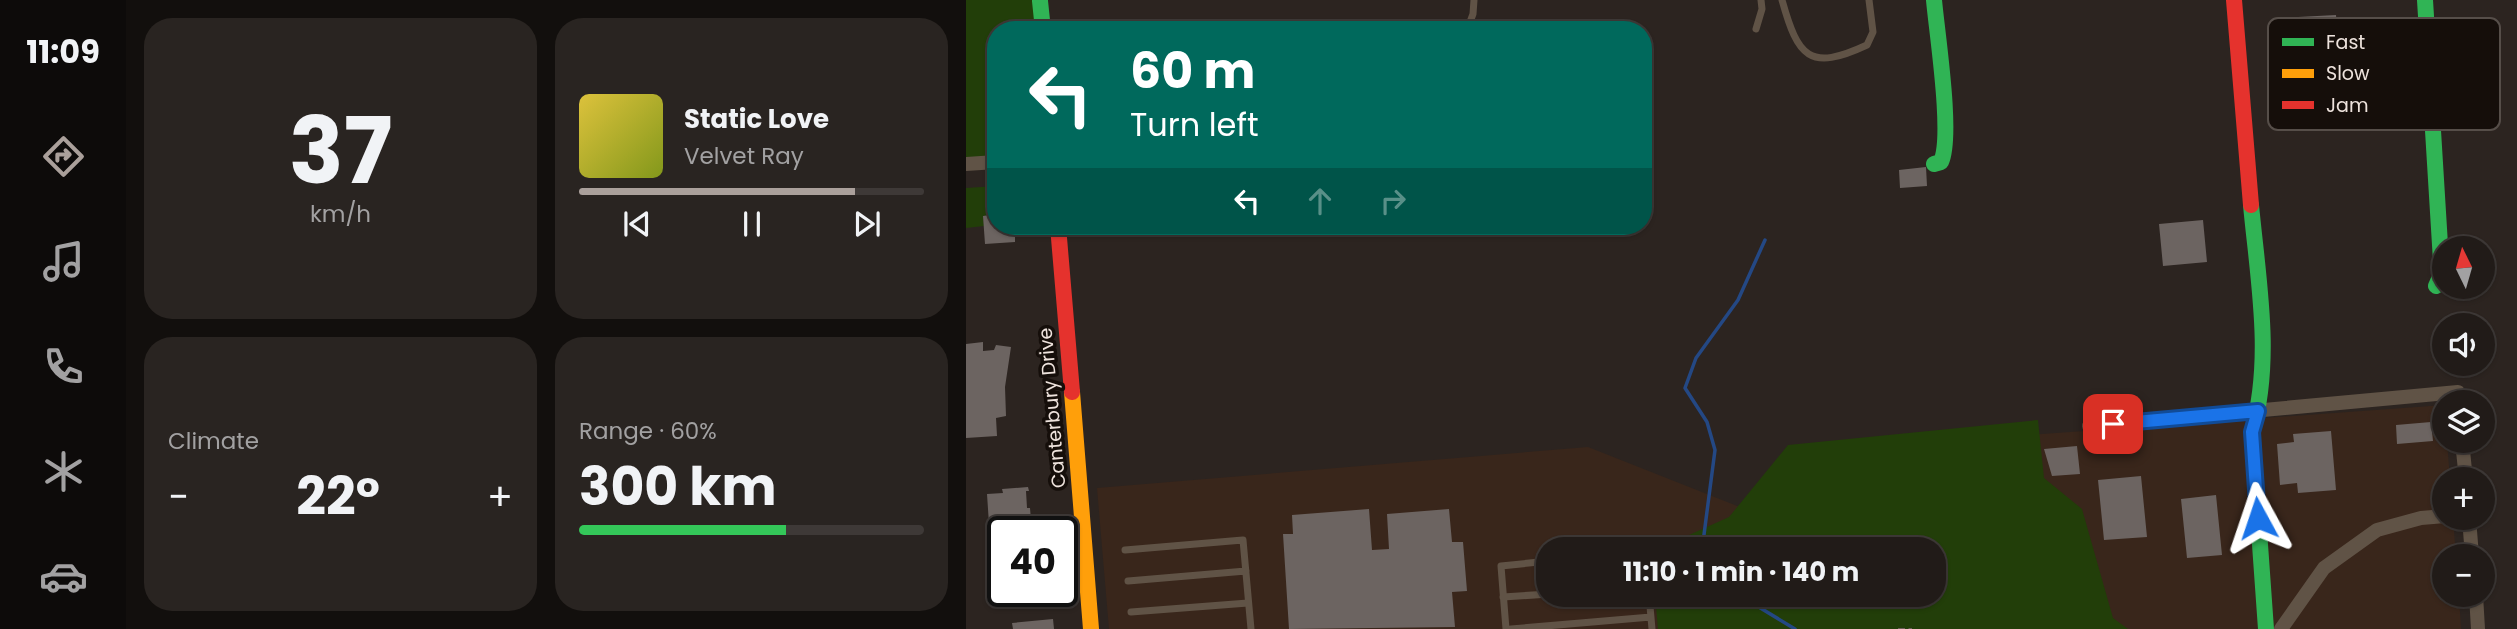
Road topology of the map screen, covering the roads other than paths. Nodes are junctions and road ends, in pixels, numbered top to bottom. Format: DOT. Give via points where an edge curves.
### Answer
graph roads {
  1 [pos="1034,0"];
  2 [pos="1042,0"];
  3 [pos="1474,0"];
  4 [pos="1762,0"];
  5 [pos="1782,0"];
  6 [pos="1869,0"];
  7 [pos="1934,0"];
  8 [pos="2234,0"];
  9 [pos="2425,0"];
  10 [pos="2426,18"];
  11 [pos="1043,21"];
  12 [pos="1470,21"];
  13 [pos="1756,29"];
  14 [pos="2433,130"];
  15 [pos="987,163"];
  16 [pos="966,164"];
  17 [pos="1934,164"];
  18 [pos="1059,235"];
  19 [pos="2439,236"];
  20 [pos="2432,400"];
  21 [pos="2258,411"];
  22 [pos="2089,426"];
  23 [pos="2432,517"];
  24 [pos="1125,550"];
  25 [pos="1536,562"];
  26 [pos="1246,571"];
  27 [pos="1128,581"];
  28 [pos="1536,595"];
  29 [pos="1503,597"];
  30 [pos="1248,603"];
  31 [pos="1650,607"];
  32 [pos="2477,607"];
  33 [pos="1130,612"];
  34 [pos="1651,617"];
  35 [pos="1627,619"];
  36 [pos="1536,628"];
  37 [pos="1091,629"];
  38 [pos="1251,629"];
  39 [pos="1508,629"];
  40 [pos="1628,629"];
  41 [pos="1652,629"];
  42 [pos="2266,629"];
  43 [pos="2281,629"];
  44 [pos="2478,629"];
  1 -- 2 [label="street"];
  2 -- 11 [label="street"];
  3 -- 12 [label="lane"];
  4 -- 13 [label="lane"];
  5 -- 6 [label="lane" via="1791,33 1810,57 1822,60 1867,45 1873,32"];
  7 -- 17 [label="street" via="1945,153 1941,162"];
  8 -- 21 [label="street" via="2264,356"];
  9 -- 10 [label="street"];
  14 -- 19 [label="street"];
  15 -- 16 [label="street"];
  18 -- 37 [label="street, Canterbury Drive"];
  20 -- 21 [label="street"];
  21 -- 22 [label="street"];
  21 -- 42 [label="street" via="2252,432 2253,466"];
  23 -- 43 [label="street" via="2377,530 2324,568"];
  24 -- 26 [label="lane" via="1243,540"];
  25 -- 29 [label="lane" via="1501,565"];
  26 -- 27 [label="lane"];
  26 -- 30 [label="lane"];
  28 -- 29 [label="lane"];
  29 -- 39 [label="lane"];
  30 -- 33 [label="lane"];
  30 -- 38 [label="lane"];
  31 -- 34 [label="lane"];
  32 -- 44 [label="street"];
  34 -- 35 [label="lane"];
  34 -- 41 [label="lane"];
  35 -- 36 [label="lane"];
  35 -- 40 [label="lane"];
  36 -- 39 [label="lane"];
}
